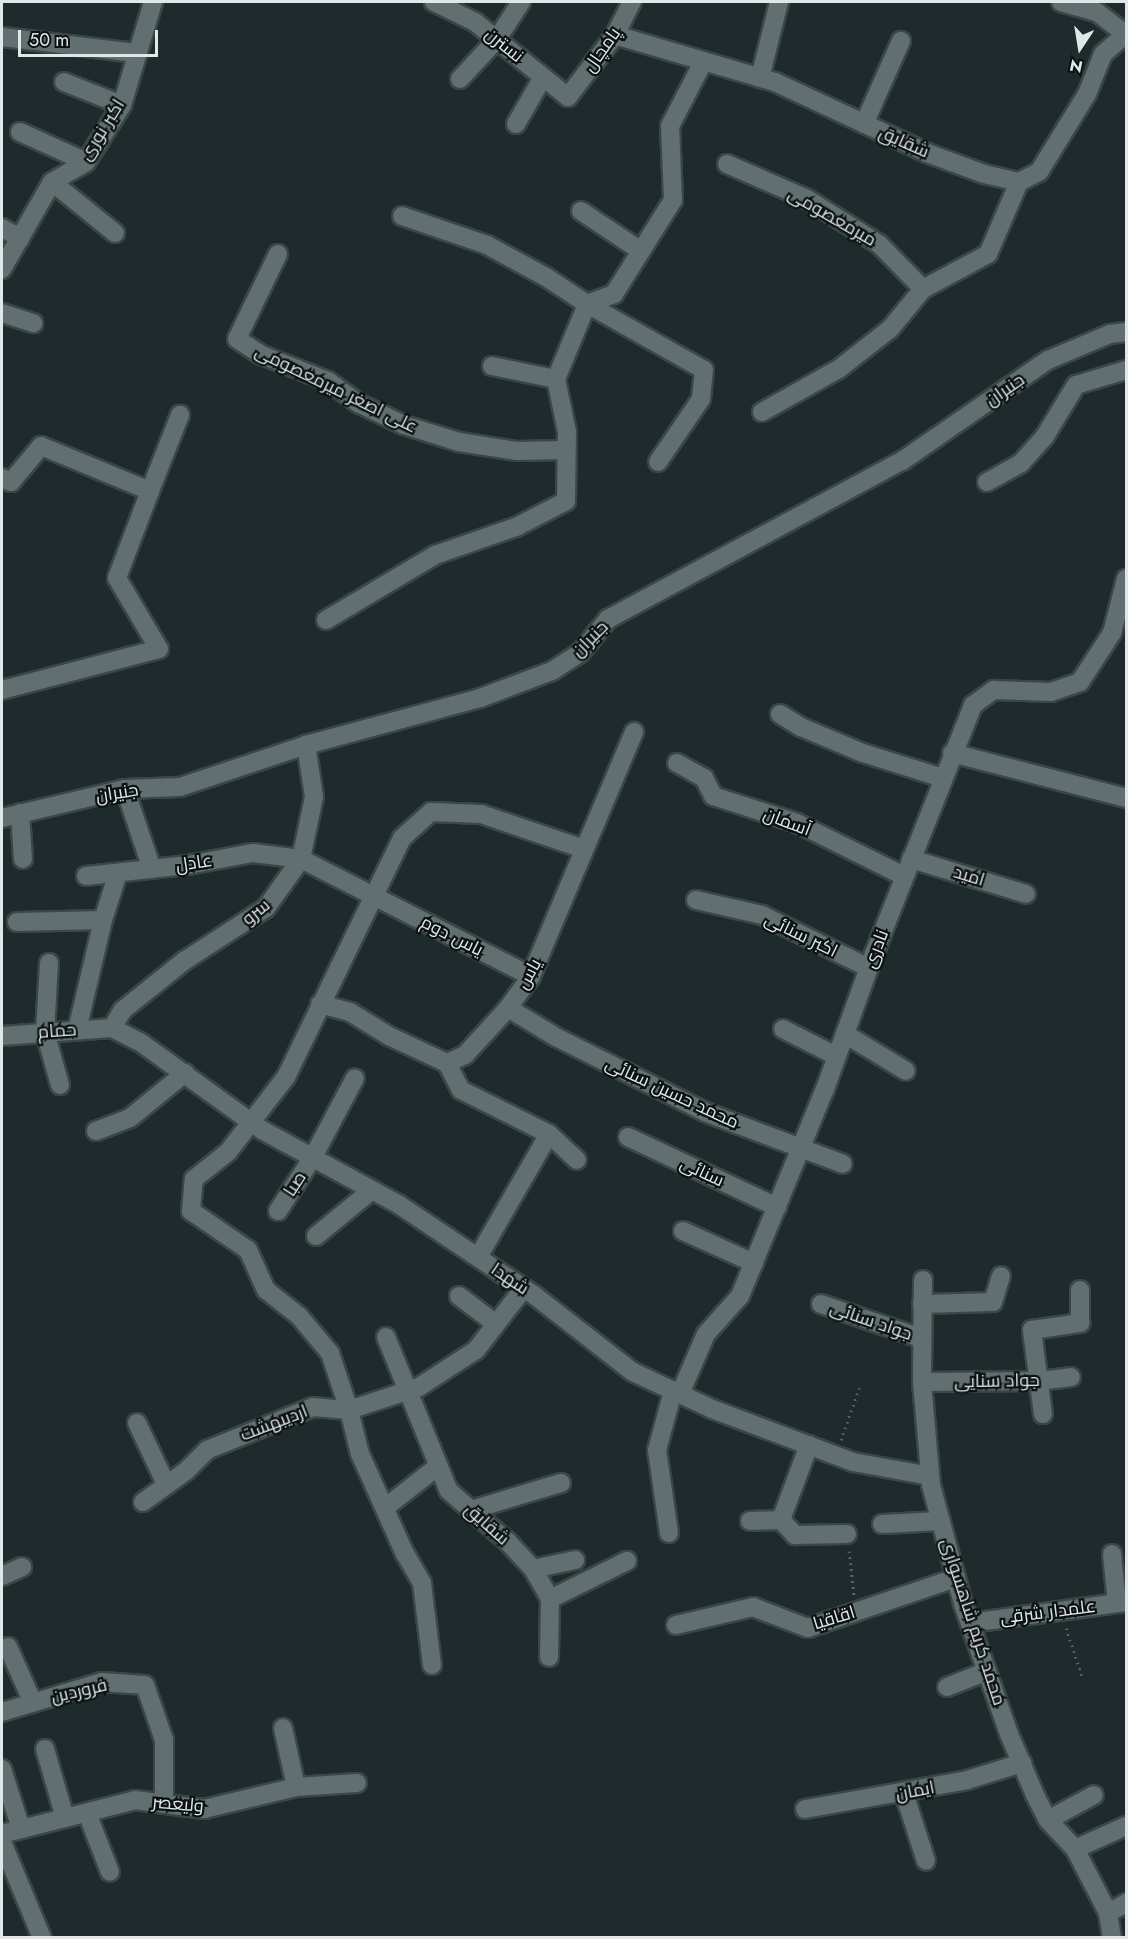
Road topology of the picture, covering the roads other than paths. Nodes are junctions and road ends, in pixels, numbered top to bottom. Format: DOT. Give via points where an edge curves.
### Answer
graph roads {
  1 [pos="153,2"];
  2 [pos="434,2"];
  3 [pos="521,2"];
  4 [pos="779,2"];
  5 [pos="1061,2"];
  6 [pos="629,3"];
  7 [pos="1099,7"];
  8 [pos="1126,34"];
  9 [pos="615,35"];
  10 [pos="2,37"];
  11 [pos="496,39"];
  12 [pos="901,41"];
  13 [pos="136,53"];
  14 [pos="703,62"];
  15 [pos="543,77"];
  16 [pos="760,78"];
  17 [pos="460,79"];
  18 [pos="64,82"];
  19 [pos="568,97"];
  20 [pos="122,105"];
  21 [pos="516,124"];
  22 [pos="864,124"];
  23 [pos="20,132"];
  24 [pos="86,162"];
  25 [pos="727,164"];
  26 [pos="52,182"];
  27 [pos="1019,182"];
  28 [pos="581,211"];
  29 [pos="402,216"];
  30 [pos="2,228"];
  31 [pos="115,234"];
  32 [pos="20,238"];
  33 [pos="641,251"];
  34 [pos="278,254"];
  35 [pos="2,269"];
  36 [pos="923,289"];
  37 [pos="587,304"];
  38 [pos="2,313"];
  39 [pos="33,323"];
  40 [pos="1126,332"];
  41 [pos="492,366"];
  42 [pos="1126,370"];
  43 [pos="556,379"];
  44 [pos="762,412"];
  45 [pos="180,415"];
  46 [pos="566,450"];
  47 [pos="658,462"];
  48 [pos="2,478"];
  49 [pos="987,482"];
  50 [pos="150,492"];
  51 [pos="1126,579"];
  52 [pos="326,620"];
  53 [pos="2,690"];
  54 [pos="780,714"];
  55 [pos="634,732"];
  56 [pos="306,745"];
  57 [pos="952,753"];
  58 [pos="677,763"];
  59 [pos="943,778"];
  60 [pos="125,789"];
  61 [pos="1126,798"];
  62 [pos="20,813"];
  63 [pos="2,818"];
  64 [pos="584,849"];
  65 [pos="23,859"];
  66 [pos="301,859"];
  67 [pos="911,859"];
  68 [pos="152,869"];
  69 [pos="117,873"];
  70 [pos="86,876"];
  71 [pos="904,876"];
  72 [pos="1026,894"];
  73 [pos="374,896"];
  74 [pos="696,900"];
  75 [pos="103,920"];
  76 [pos="17,922"];
  77 [pos="50,963"];
  78 [pos="868,968"];
  79 [pos="531,976"];
  80 [pos="320,1005"];
  81 [pos="508,1008"];
  82 [pos="112,1028"];
  83 [pos="783,1029"];
  84 [pos="77,1030"];
  85 [pos="45,1032"];
  86 [pos="845,1034"];
  87 [pos="2,1036"];
  88 [pos="836,1056"];
  89 [pos="447,1063"];
  90 [pos="906,1071"];
  91 [pos="185,1073"];
  92 [pos="355,1078"];
  93 [pos="60,1085"];
  94 [pos="251,1122"];
  95 [pos="96,1131"];
  96 [pos="549,1134"];
  97 [pos="628,1137"];
  98 [pos="800,1149"];
  99 [pos="312,1157"];
  100 [pos="577,1160"];
  101 [pos="843,1164"];
  102 [pos="372,1190"];
  103 [pos="777,1207"];
  104 [pos="278,1211"];
  105 [pos="682,1231"];
  106 [pos="316,1236"];
  107 [pos="478,1257"];
  108 [pos="754,1263"];
  109 [pos="1001,1276"];
  110 [pos="923,1280"];
  111 [pos="524,1288"];
  112 [pos="1080,1290"];
  113 [pos="459,1296"];
  114 [pos="821,1304"];
  115 [pos="922,1304"];
  116 [pos="496,1324"];
  117 [pos="386,1337"];
  118 [pos="921,1338"];
  119 [pos="1071,1377"];
  120 [pos="1040,1381"];
  121 [pos="922,1382"];
  122 [pos="676,1392"];
  123 [pos="410,1393"];
  124 [pos="350,1410"];
  125 [pos="1043,1414"];
  126 [pos="137,1423"];
  127 [pos="809,1445"];
  128 [pos="437,1467"];
  129 [pos="930,1476"];
  130 [pos="561,1483"];
  131 [pos="166,1484"];
  132 [pos="143,1502"];
  133 [pos="386,1508"];
  134 [pos="471,1510"];
  135 [pos="781,1520"];
  136 [pos="750,1521"];
  137 [pos="941,1521"];
  138 [pos="882,1524"];
  139 [pos="669,1533"];
  140 [pos="847,1534"];
  141 [pos="1112,1554"];
  142 [pos="575,1560"];
  143 [pos="627,1561"];
  144 [pos="22,1567"];
  145 [pos="532,1569"];
  146 [pos="2,1576"];
  147 [pos="956,1578"];
  148 [pos="550,1599"];
  149 [pos="1122,1602"];
  150 [pos="970,1623"];
  151 [pos="676,1625"];
  152 [pos="8,1647"];
  153 [pos="549,1657"];
  154 [pos="432,1665"];
  155 [pos="987,1671"];
  156 [pos="947,1687"];
  157 [pos="33,1703"];
  158 [pos="2,1712"];
  159 [pos="283,1728"];
  160 [pos="45,1749"];
  161 [pos="1022,1763"];
  162 [pos="2,1769"];
  163 [pos="357,1784"];
  164 [pos="296,1786"];
  165 [pos="904,1793"];
  166 [pos="1094,1795"];
  167 [pos="164,1802"];
  168 [pos="805,1809"];
  169 [pos="87,1812"];
  170 [pos="64,1818"];
  171 [pos="1048,1820"];
  172 [pos="1126,1826"];
  173 [pos="21,1829"];
  174 [pos="2,1834"];
  175 [pos="2,1842"];
  176 [pos="1075,1849"];
  177 [pos="926,1861"];
  178 [pos="110,1872"];
  179 [pos="1126,1903"];
  180 [pos="1108,1913"];
  181 [pos="42,1938"];
  182 [pos="1112,1938"];
  1 -- 13 [label="street, اکبر نوری"];
  2 -- 11 [label="street, نسترن" via="475,22"];
  3 -- 11 [label="street"];
  4 -- 16 [label="street"];
  5 -- 7 [label="street"];
  6 -- 9 [label="street, پامچال"];
  7 -- 8 [label="street"];
  8 -- 27 [label="street" via="1103,54 1087,94 1039,172"];
  9 -- 14 [label="street, شقایق"];
  9 -- 19 [label="street, پامچال"];
  10 -- 13 [label="street"];
  11 -- 15 [label="street, نسترن"];
  11 -- 17 [label="street"];
  12 -- 22 [label="street"];
  13 -- 20 [label="street, اکبر نوری"];
  14 -- 16 [label="street, شقایق"];
  14 -- 33 [label="street" via="670,126 673,200"];
  15 -- 19 [label="street, نسترن"];
  15 -- 21 [label="street"];
  16 -- 22 [label="street, شقایق"];
  18 -- 20 [label="street"];
  20 -- 24 [label="street, اکبر نوری"];
  22 -- 27 [label="street, شقایق" via="965,167"];
  23 -- 24 [label="street"];
  24 -- 26 [label="street, اکبر نوری"];
  25 -- 36 [label="street, میرمعصومی" via="807,199 879,244"];
  26 -- 31 [label="street"];
  26 -- 32 [label="street, اکبر نوری"];
  27 -- 36 [label="street" via="988,254"];
  28 -- 33 [label="street"];
  29 -- 37 [label="street" via="488,245"];
  30 -- 32 [label="street"];
  32 -- 35 [label="street, اکبر نوری"];
  33 -- 37 [label="street" via="614,294"];
  34 -- 46 [label="street, علی اصغر میرمعصومی" via="237,339 262,355 328,381 360,404 404,424 459,442 518,451"];
  36 -- 44 [label="street" via="882,336 840,368"];
  37 -- 43 [label="street"];
  37 -- 47 [label="street" via="704,370 701,399"];
  38 -- 39 [label="street"];
  40 -- 56 [label="street, جنیران" via="1110,334 1048,360 902,461 608,619 580,653 552,670 480,698"];
  41 -- 43 [label="street"];
  42 -- 49 [label="street" via="1076,385 1045,436 1021,463"];
  43 -- 46 [label="street" via="567,432"];
  45 -- 50 [label="street"];
  46 -- 52 [label="street" via="566,501 516,527 435,555"];
  48 -- 50 [label="street" via="11,482 41,446"];
  50 -- 53 [label="street" via="117,578 159,649"];
  51 -- 57 [label="street, نادری" via="1112,633 1080,682 1051,692 994,690 973,705"];
  54 -- 59 [label="street" via="863,753"];
  55 -- 64 [label="street, یاس"];
  56 -- 60 [label="street, جنیران" via="180,787"];
  56 -- 66 [label="street, سرو" via="314,797"];
  57 -- 59 [label="street, نادری"];
  57 -- 61 [label="street"];
  58 -- 71 [label="street, آسمان" via="704,778 712,796 797,823"];
  59 -- 67 [label="street, نادری"];
  60 -- 62 [label="street, جنیران"];
  60 -- 68 [label="street"];
  62 -- 63 [label="street, جنیران"];
  62 -- 65 [label="street"];
  64 -- 73 [label="street" via="481,814 431,812 402,838"];
  64 -- 79 [label="street, یاس"];
  66 -- 68 [label="street, عادل" via="254,853"];
  66 -- 73 [label="street, عادل"];
  66 -- 82 [label="street, سرو" via="266,908 184,961 123,1010"];
  67 -- 71 [label="street, نادری"];
  67 -- 72 [label="street, امید"];
  68 -- 69 [label="street, عادل"];
  69 -- 70 [label="street, عادل"];
  69 -- 75 [label="street"];
  71 -- 78 [label="street, نادری"];
  73 -- 79 [label="street, یاس دوم"];
  73 -- 80 [label="street"];
  74 -- 78 [label="street, اکبر سنائی" via="762,915"];
  75 -- 76 [label="street"];
  75 -- 84 [label="street"];
  77 -- 85 [label="street"];
  78 -- 86 [label="street, نادری"];
  79 -- 81 [label="street, یاس"];
  80 -- 89 [label="street" via="351,1012 389,1036"];
  80 -- 94 [label="street" via="286,1077"];
  81 -- 89 [label="street, یاس" via="465,1055"];
  81 -- 98 [label="street, محمد حسین سنائی" via="556,1037 705,1112"];
  82 -- 84 [label="street, حمام"];
  82 -- 91 [label="street, شهدا"];
  83 -- 88 [label="street"];
  84 -- 85 [label="street, حمام"];
  85 -- 87 [label="street, حمام"];
  85 -- 93 [label="street"];
  86 -- 88 [label="street, نادری"];
  86 -- 90 [label="street"];
  88 -- 98 [label="street, نادری"];
  89 -- 96 [label="street" via="461,1090"];
  91 -- 94 [label="street, شهدا"];
  91 -- 95 [label="street" via="130,1118"];
  92 -- 99 [label="street, صبا"];
  94 -- 99 [label="street, شهدا"];
  94 -- 124 [label="street" via="228,1152 194,1179 192,1211 248,1250 266,1290 299,1316 330,1353"];
  96 -- 100 [label="street"];
  96 -- 107 [label="street"];
  97 -- 103 [label="street, سنائی"];
  98 -- 101 [label="street, محمد حسین سنائی"];
  98 -- 103 [label="street, نادری"];
  99 -- 102 [label="street, شهدا"];
  99 -- 104 [label="street, صبا"];
  102 -- 106 [label="street"];
  102 -- 107 [label="street, شهدا"];
  103 -- 108 [label="street, نادری"];
  105 -- 108 [label="street"];
  107 -- 111 [label="street, شهدا"];
  108 -- 122 [label="street, نادری" via="740,1296 706,1334"];
  109 -- 115 [label="street" via="993,1302"];
  110 -- 115 [label="street, محمد کریم شاهسواری"];
  111 -- 116 [label="street, اردیبهشت"];
  111 -- 122 [label="street, شهدا" via="633,1372"];
  112 -- 120 [label="street" via="1080,1323 1032,1330"];
  113 -- 116 [label="street"];
  114 -- 118 [label="street, جواد سنائی"];
  115 -- 118 [label="street, محمد کریم شاهسواری"];
  116 -- 123 [label="street, اردیبهشت" via="476,1350"];
  117 -- 123 [label="street, شقایق"];
  118 -- 121 [label="street, محمد کریم شاهسواری"];
  119 -- 120 [label="street, جواد سنایی"];
  120 -- 121 [label="street, جواد سنایی"];
  120 -- 125 [label="street"];
  121 -- 129 [label="street, محمد کریم شاهسواری"];
  122 -- 127 [label="street, شهدا"];
  122 -- 139 [label="street, نادری" via="657,1450"];
  123 -- 124 [label="street, اردیبهشت"];
  123 -- 128 [label="street, شقایق"];
  124 -- 131 [label="street, اردیبهشت" via="313,1407 207,1450"];
  124 -- 133 [label="street" via="360,1454"];
  126 -- 131 [label="street"];
  127 -- 129 [label="street, شهدا" via="853,1462"];
  127 -- 135 [label="street"];
  128 -- 133 [label="street"];
  128 -- 134 [label="street, شقایق" via="449,1491"];
  129 -- 137 [label="street, محمد کریم شاهسواری"];
  130 -- 134 [label="street"];
  131 -- 132 [label="street, اردیبهشت"];
  133 -- 154 [label="street" via="405,1554 422,1582"];
  134 -- 145 [label="street, شقایق"];
  135 -- 136 [label="street"];
  135 -- 140 [label="street" via="795,1535"];
  137 -- 138 [label="street"];
  137 -- 147 [label="street, محمد کریم شاهسواری"];
  141 -- 149 [label="street"];
  142 -- 145 [label="street"];
  143 -- 148 [label="street"];
  144 -- 146 [label="street"];
  145 -- 148 [label="street, شقایق"];
  147 -- 150 [label="street, محمد کریم شاهسواری"];
  147 -- 151 [label="street, اقاقیا" via="808,1628 753,1607"];
  148 -- 153 [label="street"];
  149 -- 150 [label="street, علمدار شرقی"];
  150 -- 155 [label="street, محمد کریم شاهسواری"];
  152 -- 157 [label="street"];
  155 -- 156 [label="street"];
  155 -- 161 [label="street, محمد کریم شاهسواری"];
  157 -- 158 [label="street, فروردین"];
  157 -- 167 [label="street, فروردین" via="102,1682 145,1685 164,1740"];
  159 -- 164 [label="street"];
  160 -- 170 [label="street"];
  161 -- 165 [label="street, ایمان"];
  161 -- 171 [label="street, محمد کریم شاهسواری"];
  162 -- 173 [label="street"];
  163 -- 164 [label="street, ولیعصر"];
  164 -- 167 [label="street, ولیعصر" via="204,1809"];
  165 -- 168 [label="street, ایمان"];
  165 -- 177 [label="street"];
  166 -- 171 [label="street"];
  167 -- 169 [label="street, ولیعصر" via="135,1800"];
  169 -- 170 [label="street, ولیعصر"];
  169 -- 178 [label="street"];
  170 -- 173 [label="street, ولیعصر"];
  171 -- 176 [label="street, محمد کریم شاهسواری"];
  172 -- 176 [label="street"];
  173 -- 174 [label="street, ولیعصر"];
  175 -- 181 [label="street"];
  176 -- 180 [label="street, محمد کریم شاهسواری"];
  179 -- 180 [label="street"];
  180 -- 182 [label="street, محمد کریم شاهسواری"];
}
